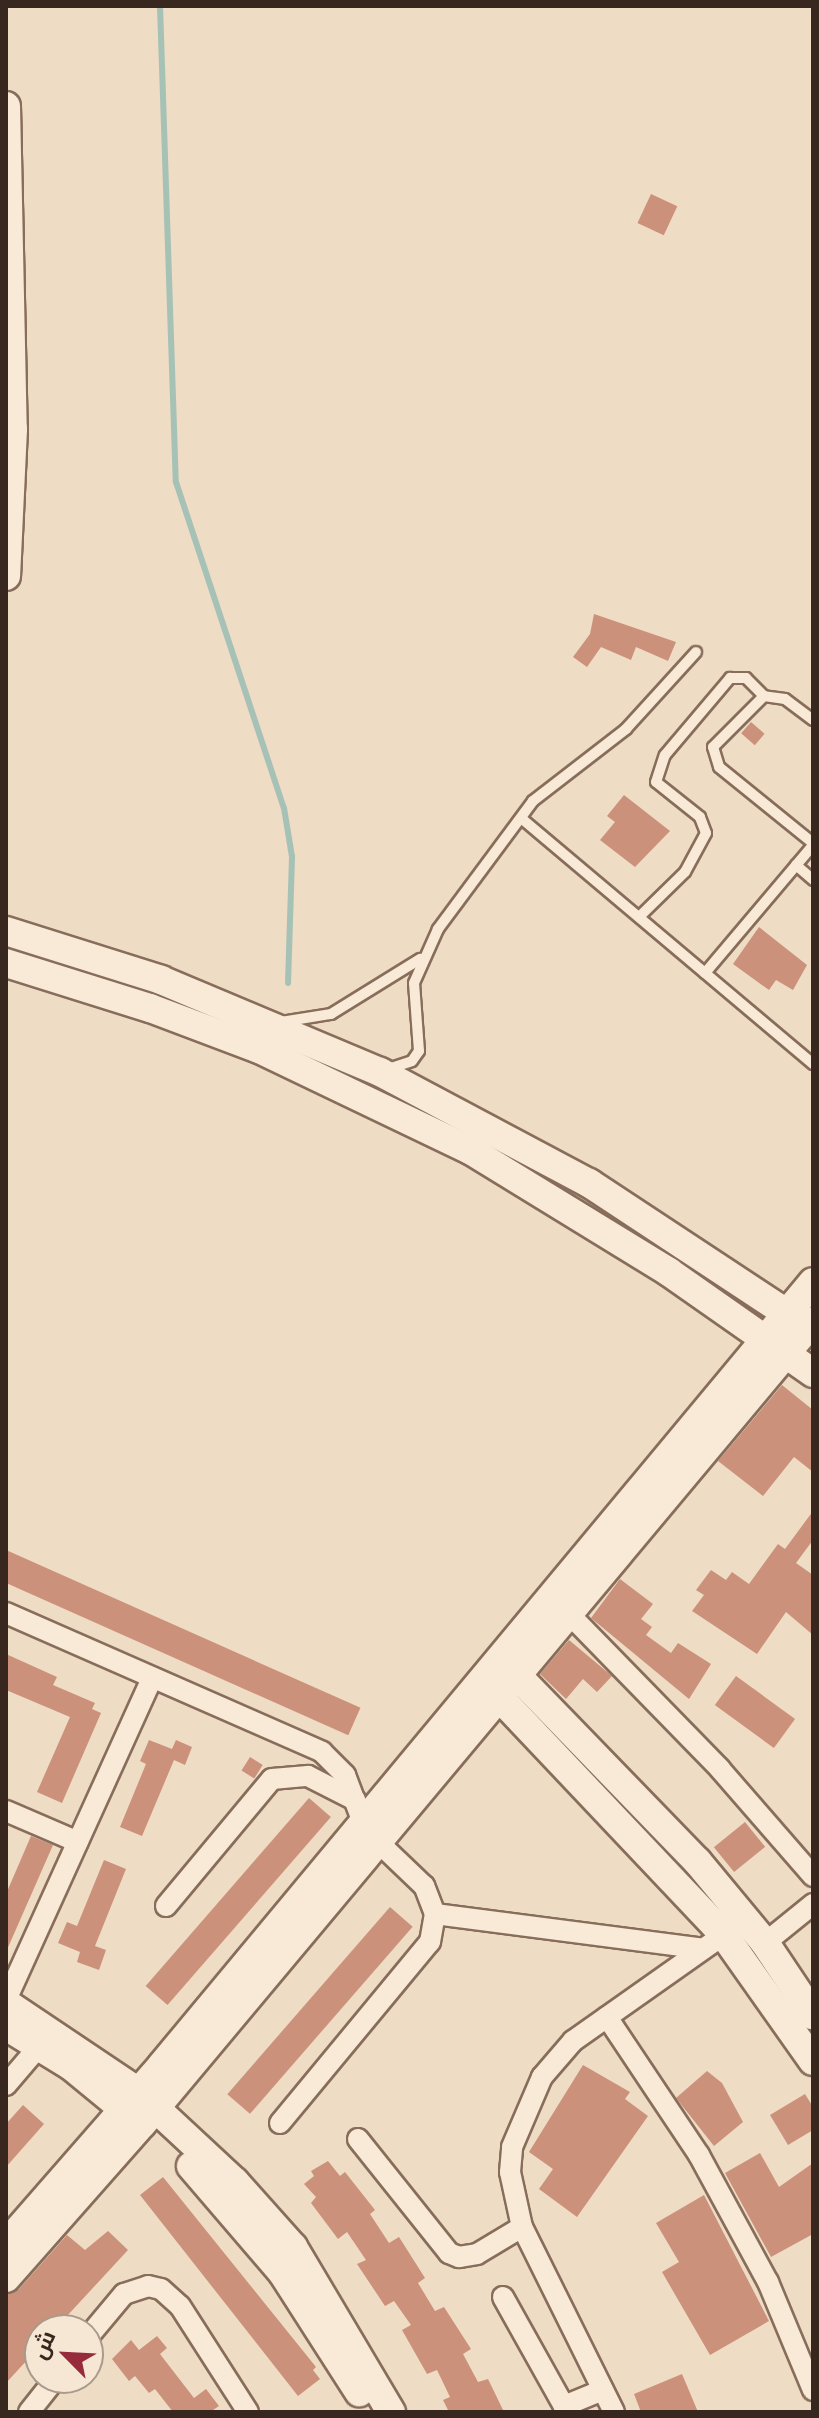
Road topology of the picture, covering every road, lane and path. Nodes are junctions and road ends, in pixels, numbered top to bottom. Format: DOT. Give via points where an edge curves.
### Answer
graph roads {
  1 [pos="6,106"];
  2 [pos="6,576"];
  3 [pos="696,652"];
  4 [pos="764,696"];
  5 [pos="813,720"];
  6 [pos="521,818"];
  7 [pos="813,844"];
  8 [pos="796,865"];
  9 [pos="813,880"];
  10 [pos="639,917"];
  11 [pos="6,931"];
  12 [pos="420,959"];
  13 [pos="6,963"];
  14 [pos="705,973"];
  15 [pos="271,1024"];
  16 [pos="813,1064"];
  17 [pos="380,1072"];
  18 [pos="813,1282"];
  19 [pos="805,1324"];
  20 [pos="774,1348"];
  21 [pos="813,1373"];
  22 [pos="6,1613"];
  23 [pos="569,1614"];
  24 [pos="498,1675"];
  25 [pos="152,1678"];
  26 [pos="6,1811"];
  27 [pos="365,1821"];
  28 [pos="78,1842"];
  29 [pos="813,1876"];
  30 [pos="813,1904"];
  31 [pos="166,1906"];
  32 [pos="435,1914"];
  33 [pos="746,1917"];
  34 [pos="714,1942"];
  35 [pos="765,1943"];
  36 [pos="6,2002"];
  37 [pos="813,2015"];
  38 [pos="607,2017"];
  39 [pos="6,2026"];
  40 [pos="40,2045"];
  41 [pos="813,2061"];
  42 [pos="6,2085"];
  43 [pos="139,2108"];
  44 [pos="280,2123"];
  45 [pos="358,2139"];
  46 [pos="522,2227"];
  47 [pos="6,2244"];
  48 [pos="6,2278"];
  49 [pos="503,2297"];
  50 [pos="104,2318"];
  51 [pos="603,2390"];
  52 [pos="813,2390"];
  53 [pos="43,2394"];
  54 [pos="565,2409"];
  55 [pos="29,2412"];
  56 [pos="248,2412"];
  57 [pos="370,2412"];
  58 [pos="391,2412"];
  59 [pos="614,2412"];
  1 -- 2 [label="main road" via="13,429"];
  3 -- 6 [label="lane" via="626,729 547,786"];
  4 -- 5 [label="lane" via="785,699"];
  4 -- 7 [label="lane" via="724,731 713,747 715,758"];
  4 -- 10 [label="lane" via="746,678 730,678 665,755 656,782 700,817 706,833 685,872"];
  6 -- 10 [label="lane"];
  6 -- 12 [label="lane"];
  7 -- 8 [label="lane"];
  8 -- 9 [label="lane"];
  8 -- 14 [label="lane"];
  10 -- 14 [label="lane"];
  11 -- 15 [label="main road" via="161,980"];
  12 -- 15 [label="lane" via="331,1014"];
  12 -- 17 [label="lane" via="413,1001 419,1051 412,1061"];
  13 -- 20 [label="main road" via="150,1008 366,1097 571,1208"];
  14 -- 16 [label="lane"];
  15 -- 17 [label="main road"];
  17 -- 19 [label="main road" via="589,1183"];
  18 -- 19 [label="main road"];
  19 -- 20 [label="main road"];
  20 -- 21 [label="main road"];
  20 -- 23 [label="main road"];
  20 -- 24 [label="main road"];
  22 -- 25 [label="street"];
  23 -- 24 [label="main road"];
  23 -- 29 [label="street" via="720,1769"];
  24 -- 27 [label="main road"];
  24 -- 33 [label="main road"];
  24 -- 34 [label="main road"];
  25 -- 27 [label="street" via="322,1752 345,1775"];
  25 -- 28 [label="street"];
  26 -- 28 [label="street"];
  27 -- 31 [label="street" via="308,1776 272,1779"];
  27 -- 32 [label="street" via="424,1886"];
  27 -- 43 [label="main road"];
  28 -- 36 [label="street"];
  30 -- 35 [label="street"];
  32 -- 34 [label="street"];
  32 -- 44 [label="street" via="425,1951"];
  33 -- 34 [label="street"];
  33 -- 35 [label="main road"];
  34 -- 38 [label="street"];
  34 -- 41 [label="main road"];
  35 -- 37 [label="main road"];
  36 -- 43 [label="main road"];
  38 -- 46 [label="street" via="573,2041 524,2108 510,2172"];
  38 -- 52 [label="street" via="699,2155 768,2282"];
  39 -- 40 [label="main road"];
  40 -- 42 [label="street"];
  40 -- 43 [label="main road"];
  43 -- 47 [label="main road"];
  43 -- 48 [label="main road"];
  43 -- 57 [label="main road" via="228,2203 282,2272"];
  43 -- 58 [label="main road" via="235,2182 293,2247"];
  45 -- 46 [label="street" via="449,2253 477,2254"];
  46 -- 51 [label="street"];
  49 -- 54 [label="street"];
  50 -- 56 [label="street" via="124,2294 148,2286 161,2289 180,2306"];
  51 -- 54 [label="street"];
  51 -- 59 [label="street"];
  53 -- 55 [label="street"];
}
